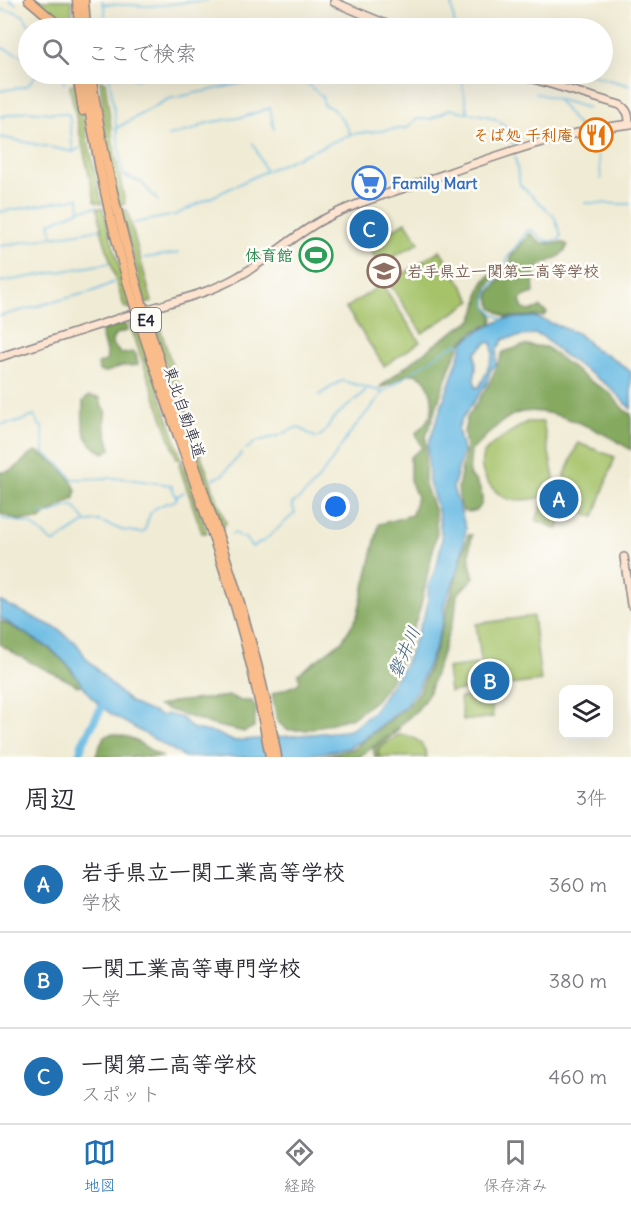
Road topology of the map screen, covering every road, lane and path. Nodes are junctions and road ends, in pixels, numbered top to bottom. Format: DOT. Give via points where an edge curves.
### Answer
graph roads {
  1 [pos="29,0"];
  2 [pos="77,0"];
  3 [pos="84,0"];
  4 [pos="89,0"];
  5 [pos="334,2"];
  6 [pos="50,18"];
  7 [pos="78,18"];
  8 [pos="87,18"];
  9 [pos="88,18"];
  10 [pos="372,18"];
  11 [pos="79,84"];
  12 [pos="86,84"];
  13 [pos="93,84"];
  14 [pos="550,84"];
  15 [pos="630,124"];
  16 [pos="102,184"];
  17 [pos="148,309"];
  18 [pos="129,315"];
  19 [pos="0,357"];
  20 [pos="214,531"];
  21 [pos="624,557"];
  22 [pos="631,605"];
  23 [pos="270,757"];
  24 [pos="277,757"];
  1 -- 6 [label="highway"];
  2 -- 7 [label="highway"];
  3 -- 8 [label="highway"];
  4 -- 9 [label="highway"];
  5 -- 10 [label="street"];
  11 -- 16 [label="highway"];
  12 -- 16 [label="highway, 東北自動車道 / E4"];
  13 -- 20 [label="highway, 東北自動車道 / E4" via="110,183 130,265"];
  14 -- 15 [label="street" via="626,108"];
  15 -- 17 [label="street" via="571,134 337,213 308,228 238,277"];
  16 -- 20 [label="highway, 東北自動車道 / E4" via="138,318"];
  18 -- 19 [label="street"];
  20 -- 23 [label="highway, 東北自動車道 / E4" via="258,693"];
  20 -- 24 [label="highway, 東北自動車道 / E4" via="249,630"];
  21 -- 22 [label="street"];
}
